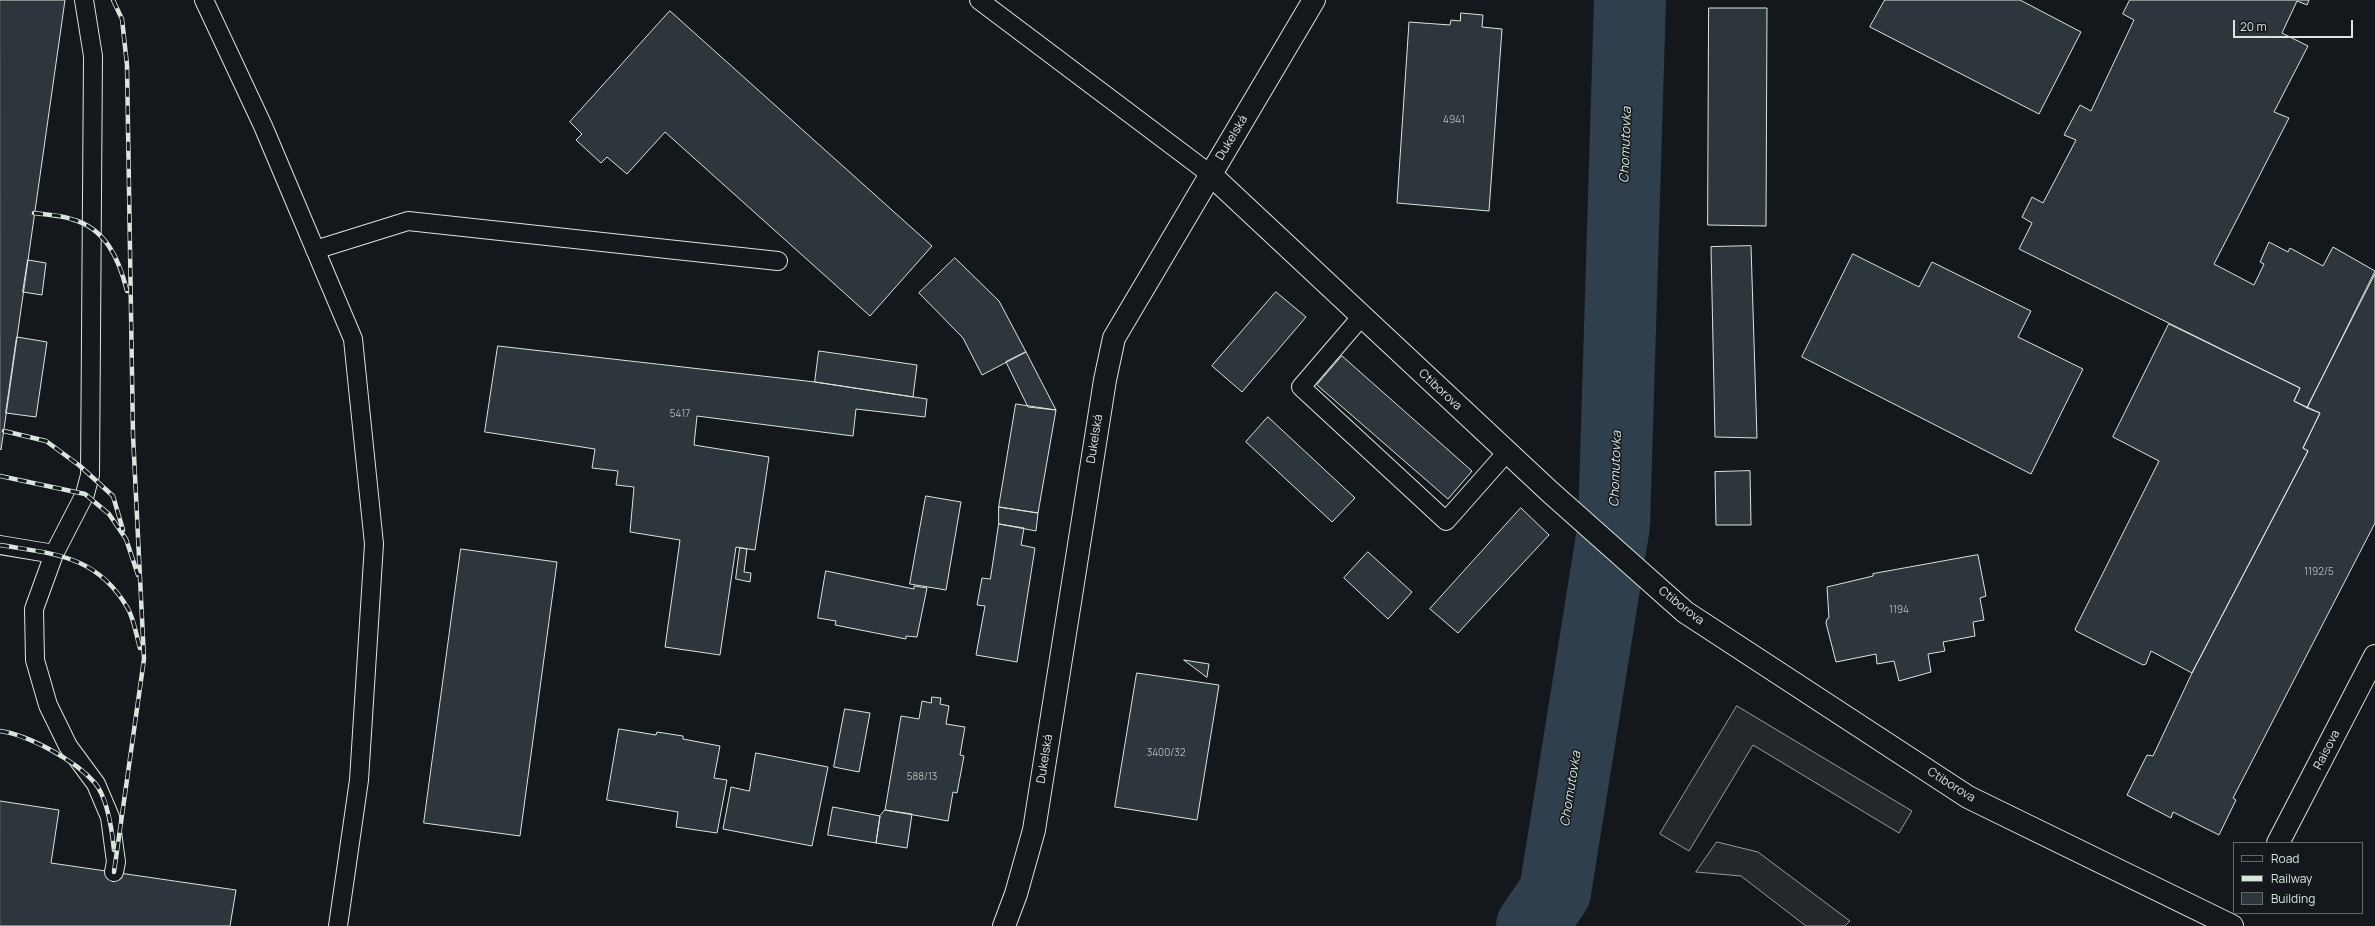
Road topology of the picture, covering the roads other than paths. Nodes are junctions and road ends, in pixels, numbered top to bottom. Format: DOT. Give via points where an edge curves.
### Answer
graph roads {
  1 [pos="84,0"];
  2 [pos="204,0"];
  3 [pos="979,0"];
  4 [pos="1314,0"];
  5 [pos="1210,174"];
  6 [pos="315,250"];
  7 [pos="778,260"];
  8 [pos="1362,316"];
  9 [pos="1507,452"];
  10 [pos="0,546"];
  11 [pos="54,554"];
  12 [pos="2375,656"];
  13 [pos="2279,842"];
  14 [pos="114,872"];
  15 [pos="2241,914"];
  16 [pos="338,926"];
  17 [pos="1004,926"];
  18 [pos="2234,926"];
  1 -- 11 [label="lane" via="93,56 90,475 85,494"];
  2 -- 6 [label="lane"];
  3 -- 5 [label="lane"];
  4 -- 5 [label="street, Dukelská"];
  5 -- 8 [label="street, Ctiborova"];
  5 -- 17 [label="street, Dukelská" via="1114,338 1105,380 1034,830"];
  6 -- 7 [label="lane" via="408,221"];
  6 -- 16 [label="lane" via="353,339 374,544 360,780"];
  8 -- 9 [label="street, Ctiborova"];
  8 -- 9 [label="lane" via="1301,386 1446,521"];
  9 -- 18 [label="street, Ctiborova" via="1685,612 1968,797"];
  10 -- 11 [label="lane"];
  11 -- 14 [label="lane" via="34,609 35,660 51,712 68,746 96,784 110,817 116,862"];
  12 -- 13 [label="street, Raisova"];
  15 -- 18 [label="street"];
}
